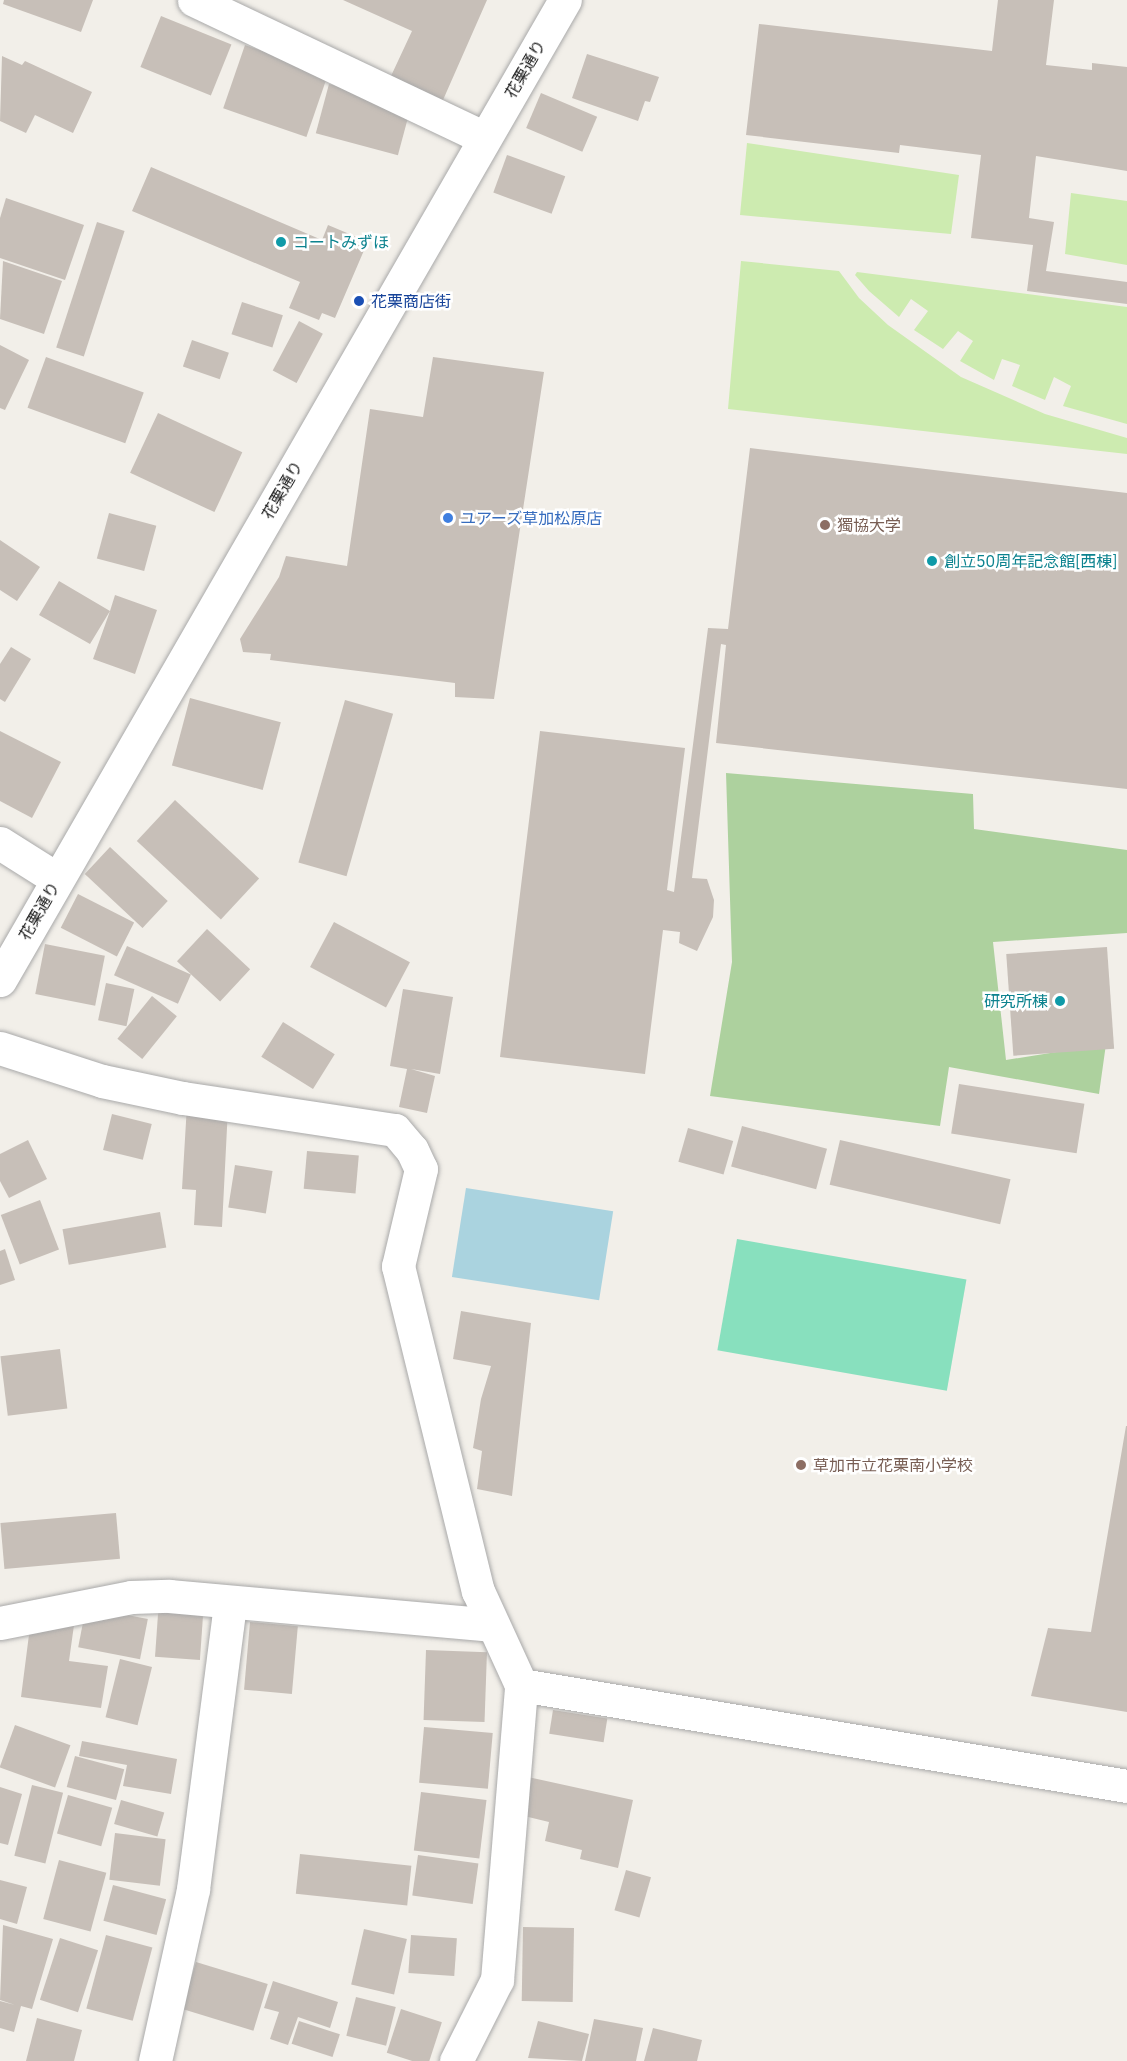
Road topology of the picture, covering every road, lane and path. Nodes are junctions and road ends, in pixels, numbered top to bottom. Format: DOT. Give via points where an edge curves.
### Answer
graph roads {
  1 [pos="194,0"];
  2 [pos="565,0"];
  3 [pos="484,138"];
  4 [pos="0,843"];
  5 [pos="57,879"];
  6 [pos="0,980"];
  7 [pos="0,1048"];
  8 [pos="230,1603"];
  9 [pos="0,1623"];
  10 [pos="492,1625"];
  11 [pos="521,1685"];
  12 [pos="1127,1786"];
  13 [pos="154,2061"];
  14 [pos="456,2061"];
  1 -- 3 [label="street"];
  2 -- 3 [label="street, 花栗通り"];
  3 -- 5 [label="street, 花栗通り"];
  4 -- 5 [label="street"];
  5 -- 6 [label="street, 花栗通り"];
  7 -- 10 [label="street" via="102,1081 183,1098 395,1130 421,1169 398,1266 478,1591"];
  8 -- 9 [label="street" via="169,1596 131,1597"];
  8 -- 10 [label="street"];
  8 -- 13 [label="street" via="194,1889"];
  10 -- 11 [label="street"];
  11 -- 12 [label="street"];
  11 -- 14 [label="street" via="497,1980"];
}
